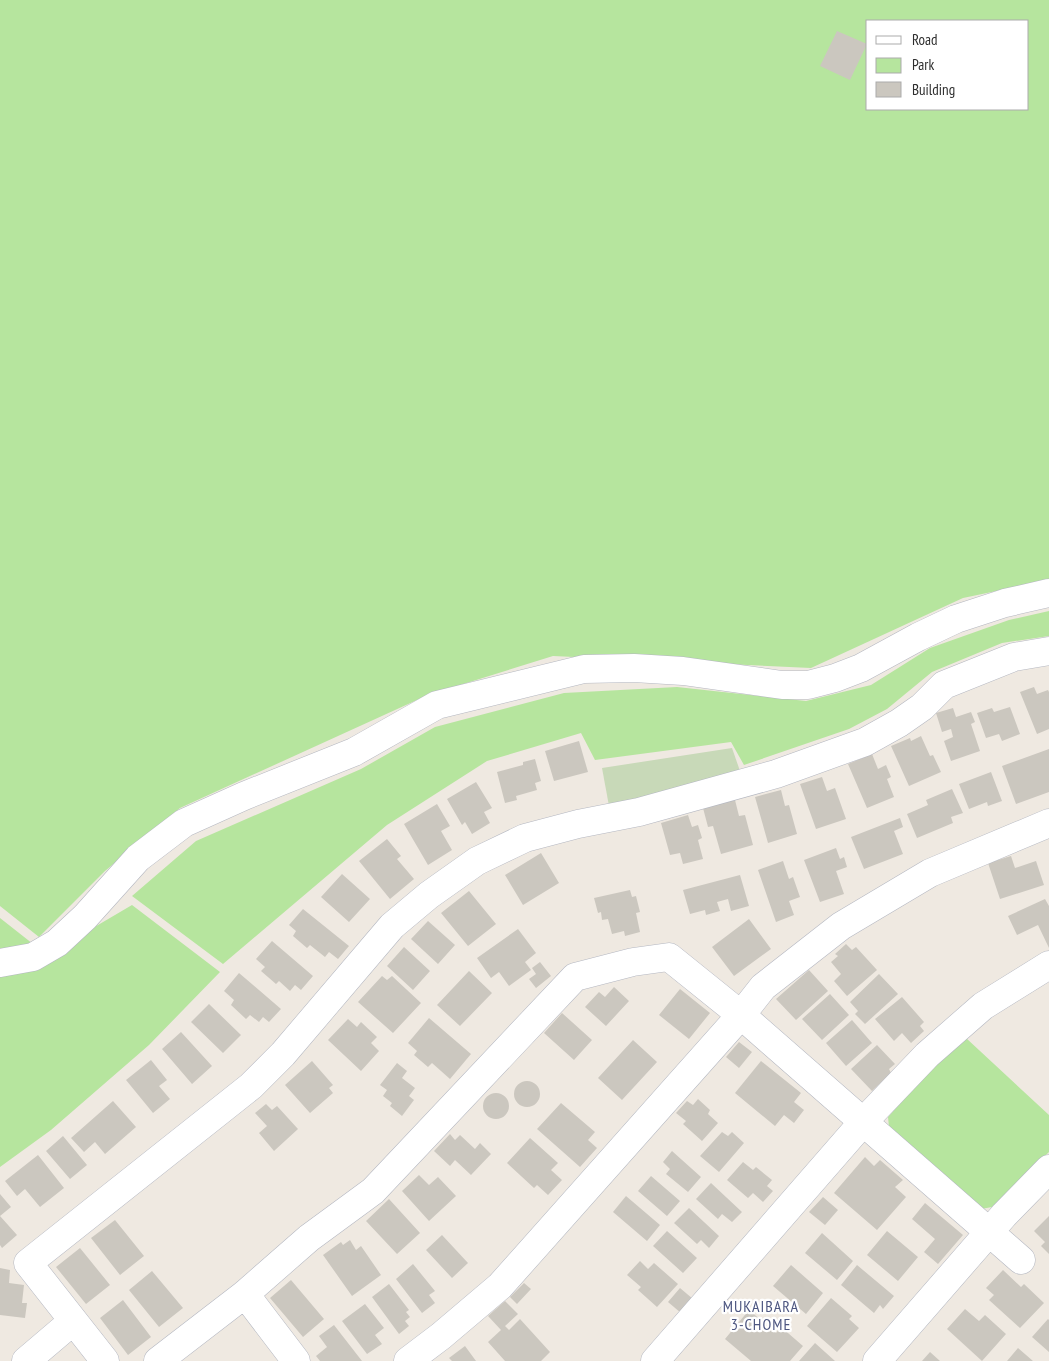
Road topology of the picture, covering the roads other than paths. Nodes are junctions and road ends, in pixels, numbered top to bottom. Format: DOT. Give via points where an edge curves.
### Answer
graph roads {
  1 [pos="1049,593"];
  2 [pos="1049,650"];
  3 [pos="1049,823"];
  4 [pos="0,962"];
  5 [pos="1049,965"];
  6 [pos="741,1015"];
  7 [pos="864,1121"];
  8 [pos="1049,1169"];
  9 [pos="989,1233"];
  10 [pos="1021,1260"];
  11 [pos="245,1294"];
  12 [pos="72,1321"];
  13 [pos="26,1361"];
  14 [pos="105,1361"];
  15 [pos="158,1361"];
  16 [pos="296,1361"];
  17 [pos="408,1361"];
  18 [pos="655,1361"];
  19 [pos="877,1361"];
  1 -- 4 [label="street" via="956,619 861,668 808,685 782,685 683,671 584,669 437,705 354,752 184,823 138,858 85,918 57,943 33,957"];
  2 -- 12 [label="street" via="1014,657 944,685 899,724 865,742 776,774 639,812 525,838 469,867 429,894 392,926 283,1054 251,1086 28,1263"];
  3 -- 6 [label="street" via="930,873 841,926 763,987"];
  5 -- 7 [label="street" via="983,1006 927,1055"];
  6 -- 7 [label="street"];
  6 -- 11 [label="street" via="669,957 633,962 575,977 373,1191 310,1238"];
  6 -- 17 [label="street" via="500,1286"];
  7 -- 9 [label="street"];
  7 -- 18 [label="street"];
  8 -- 9 [label="street"];
  9 -- 10 [label="street"];
  9 -- 19 [label="street"];
  11 -- 15 [label="street"];
  11 -- 16 [label="street"];
  12 -- 13 [label="street"];
  12 -- 14 [label="street"];
}
